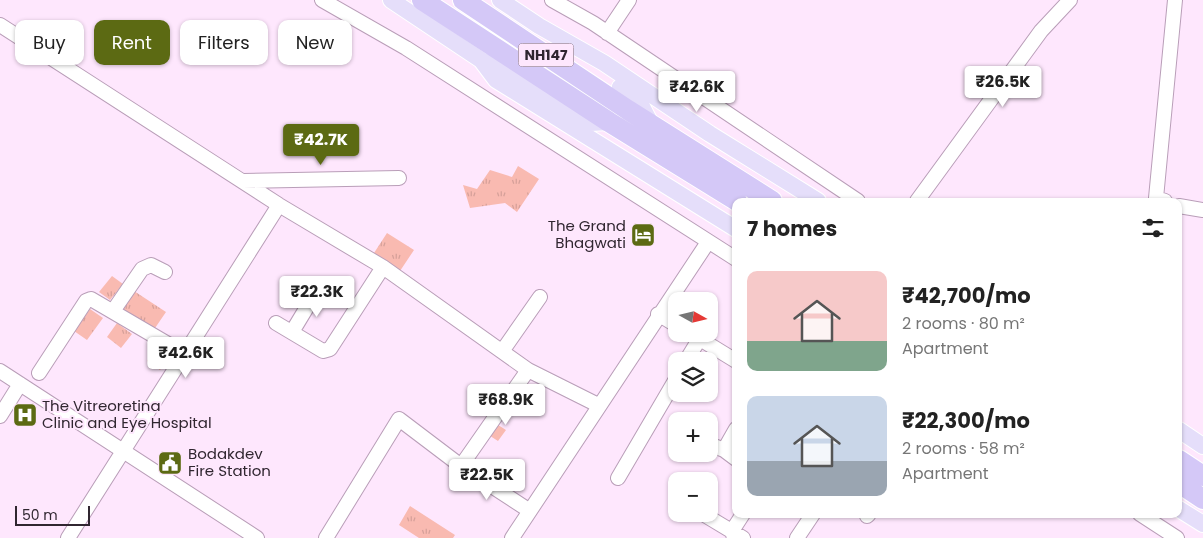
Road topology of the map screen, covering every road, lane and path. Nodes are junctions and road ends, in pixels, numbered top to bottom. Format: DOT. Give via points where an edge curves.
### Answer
graph roads {
  1 [pos="322,0"];
  2 [pos="390,0"];
  3 [pos="422,0"];
  4 [pos="463,0"];
  5 [pos="500,0"];
  6 [pos="552,0"];
  7 [pos="629,0"];
  8 [pos="1070,0"];
  9 [pos="1175,0"];
  10 [pos="0,25"];
  11 [pos="545,30"];
  12 [pos="607,33"];
  13 [pos="481,60"];
  14 [pos="609,122"];
  15 [pos="651,124"];
  16 [pos="399,178"];
  17 [pos="243,182"];
  18 [pos="732,198"];
  19 [pos="767,198"];
  20 [pos="813,198"];
  21 [pos="854,198"];
  22 [pos="919,198"];
  23 [pos="1156,198"];
  24 [pos="280,205"];
  25 [pos="1182,206"];
  26 [pos="1203,210"];
  27 [pos="732,227"];
  28 [pos="708,242"];
  29 [pos="732,257"];
  30 [pos="383,267"];
  31 [pos="165,272"];
  32 [pos="318,289"];
  33 [pos="540,298"];
  34 [pos="113,311"];
  35 [pos="658,314"];
  36 [pos="668,320"];
  37 [pos="276,323"];
  38 [pos="292,332"];
  39 [pos="706,342"];
  40 [pos="503,350"];
  41 [pos="185,354"];
  42 [pos="732,358"];
  43 [pos="528,370"];
  44 [pos="0,371"];
  45 [pos="39,372"];
  46 [pos="20,384"];
  47 [pos="668,393"];
  48 [pos="598,405"];
  49 [pos="0,416"];
  50 [pos="1182,432"];
  51 [pos="732,436"];
  52 [pos="1203,446"];
  53 [pos="718,448"];
  54 [pos="124,450"];
  55 [pos="724,450"];
  56 [pos="732,456"];
  57 [pos="1182,462"];
  58 [pos="461,466"];
  59 [pos="1203,476"];
  60 [pos="618,478"];
  61 [pos="1182,485"];
  62 [pos="1203,498"];
  63 [pos="530,511"];
  64 [pos="1182,511"];
  65 [pos="742,518"];
  66 [pos="810,518"];
  67 [pos="1146,518"];
  68 [pos="715,522"];
  69 [pos="1203,524"];
  70 [pos="736,536"];
  71 [pos="68,538"];
  72 [pos="257,538"];
  73 [pos="326,538"];
  74 [pos="512,538"];
  75 [pos="797,538"];
  76 [pos="1177,538"];
  1 -- 28 [label="street" via="406,48"];
  2 -- 13 [label="main road"];
  3 -- 14 [label="highway, NH147"];
  4 -- 15 [label="highway, NH147"];
  5 -- 11 [label="main road"];
  6 -- 12 [label="street"];
  7 -- 12 [label="street"];
  8 -- 22 [label="street" via="1041,31"];
  9 -- 23 [label="street"];
  10 -- 17 [label="street"];
  11 -- 15 [label="main road" via="577,58 638,99"];
  11 -- 20 [label="main road" via="604,63"];
  12 -- 21 [label="street"];
  13 -- 14 [label="main road" via="503,69 590,123"];
  13 -- 27 [label="main road" via="496,80"];
  14 -- 18 [label="highway, NH147"];
  15 -- 19 [label="highway, NH147"];
  16 -- 17 [label="street"];
  17 -- 24 [label="street"];
  24 -- 30 [label="street"];
  24 -- 41 [label="street"];
  25 -- 26 [label="street"];
  28 -- 29 [label="street"];
  28 -- 35 [label="street"];
  30 -- 38 [label="street" via="330,349 323,351"];
  30 -- 40 [label="street"];
  31 -- 34 [label="street" via="151,264 142,268"];
  32 -- 38 [label="street"];
  33 -- 40 [label="street"];
  34 -- 41 [label="street"];
  34 -- 45 [label="street" via="96,300 86,301"];
  35 -- 36 [label="street"];
  35 -- 48 [label="street"];
  37 -- 38 [label="street"];
  39 -- 42 [label="street"];
  40 -- 43 [label="street"];
  41 -- 54 [label="street"];
  43 -- 48 [label="street"];
  43 -- 58 [label="street"];
  44 -- 46 [label="street"];
  46 -- 49 [label="street"];
  46 -- 54 [label="street"];
  47 -- 60 [label="street"];
  48 -- 63 [label="street"];
  50 -- 52 [label="main road"];
  51 -- 55 [label="street"];
  53 -- 55 [label="street"];
  54 -- 71 [label="street"];
  54 -- 72 [label="street"];
  55 -- 56 [label="street"];
  57 -- 59 [label="highway"];
  58 -- 63 [label="street"];
  58 -- 73 [label="street" via="399,419"];
  61 -- 62 [label="highway"];
  63 -- 74 [label="street"];
  64 -- 69 [label="main road"];
  65 -- 70 [label="street"];
  66 -- 75 [label="street"];
  67 -- 76 [label="street"];
  68 -- 70 [label="street"];
}
